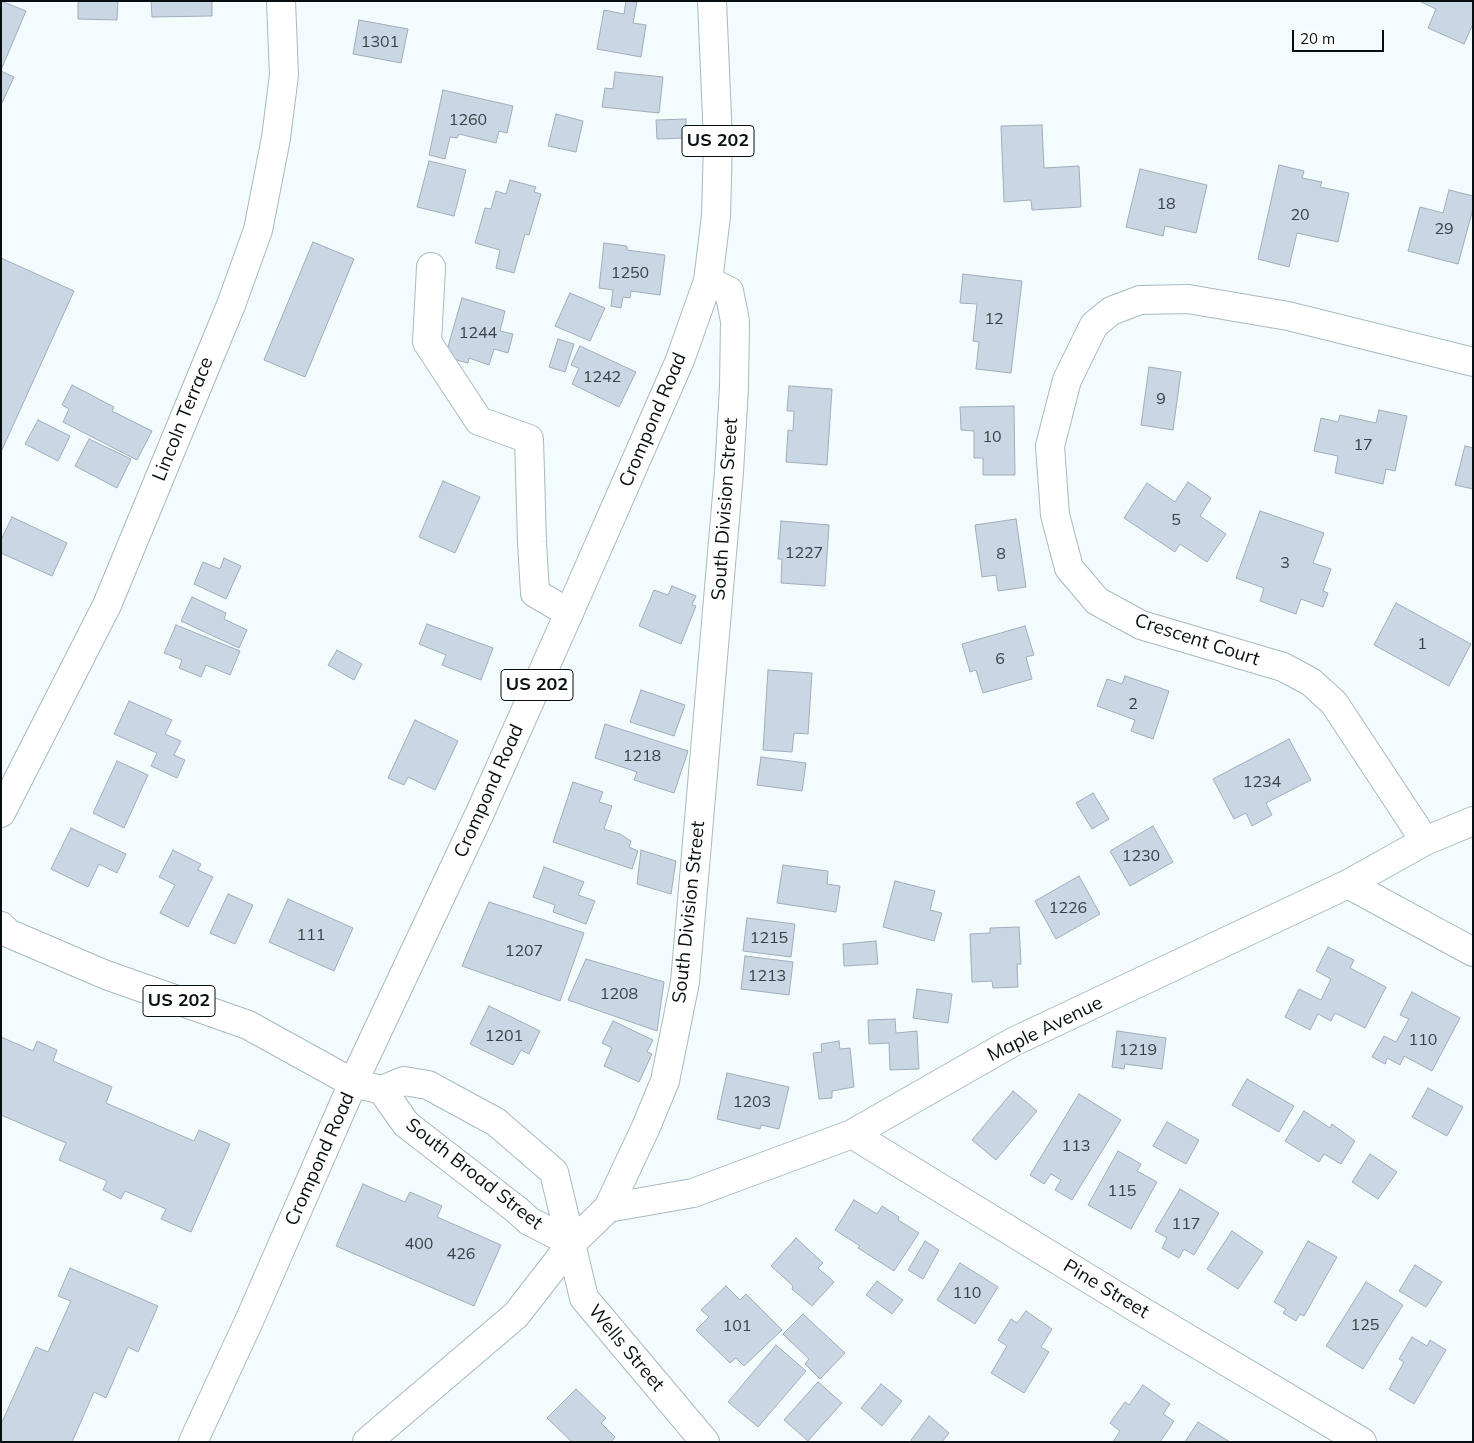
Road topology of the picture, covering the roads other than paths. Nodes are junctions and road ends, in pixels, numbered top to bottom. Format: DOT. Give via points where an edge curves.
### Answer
graph roads {
  1 [pos="282,1"];
  2 [pos="712,1"];
  3 [pos="431,267"];
  4 [pos="708,281"];
  5 [pos="1473,362"];
  6 [pos="569,613"];
  7 [pos="1,814"];
  8 [pos="1473,821"];
  9 [pos="1425,841"];
  10 [pos="1348,884"];
  11 [pos="1,926"];
  12 [pos="1473,952"];
  13 [pos="352,1083"];
  14 [pos="382,1090"];
  15 [pos="852,1134"];
  16 [pos="608,1208"];
  17 [pos="572,1243"];
  18 [pos="193,1442"];
  19 [pos="367,1442"];
  20 [pos="705,1442"];
  21 [pos="1362,1442"];
  1 -- 7 [label="street, Lincoln Terrace" via="284,75 276,138 258,230 231,305 107,605"];
  2 -- 4 [label="street, Crompond Road / US 202" via="718,141 716,216"];
  3 -- 6 [label="street" via="427,342 479,421 529,439 535,593"];
  4 -- 6 [label="street, Crompond Road / US 202" via="680,360"];
  4 -- 16 [label="street, South Division Street" via="728,291 735,321 734,387 685,982 665,1081"];
  5 -- 9 [label="street, Crescent Court" via="1288,316 1188,299 1140,300 1111,311 1094,325 1067,380 1050,446 1054,515 1069,568 1097,602 1141,625 1283,668 1311,682 1334,703"];
  6 -- 13 [label="street, Crompond Road / US 202" via="479,815"];
  8 -- 9 [label="street, Maple Avenue"];
  9 -- 10 [label="street, Maple Avenue"];
  10 -- 12 [label="street"];
  10 -- 15 [label="street, Maple Avenue" via="1013,1042"];
  11 -- 13 [label="street, US 202" via="8,933 106,975 248,1025"];
  13 -- 14 [label="street"];
  13 -- 18 [label="street, Crompond Road"];
  14 -- 17 [label="street, South Broad Street" via="406,1124 529,1221"];
  14 -- 17 [label="street, South Broad Street" via="404,1081 428,1085 496,1122 554,1172"];
  15 -- 16 [label="street, Maple Avenue" via="693,1193"];
  15 -- 21 [label="street, Pine Street"];
  16 -- 17 [label="street, South Division Street"];
  17 -- 19 [label="street, South Division Street" via="516,1315"];
  17 -- 20 [label="street, Wells Street" via="584,1298"];
}
